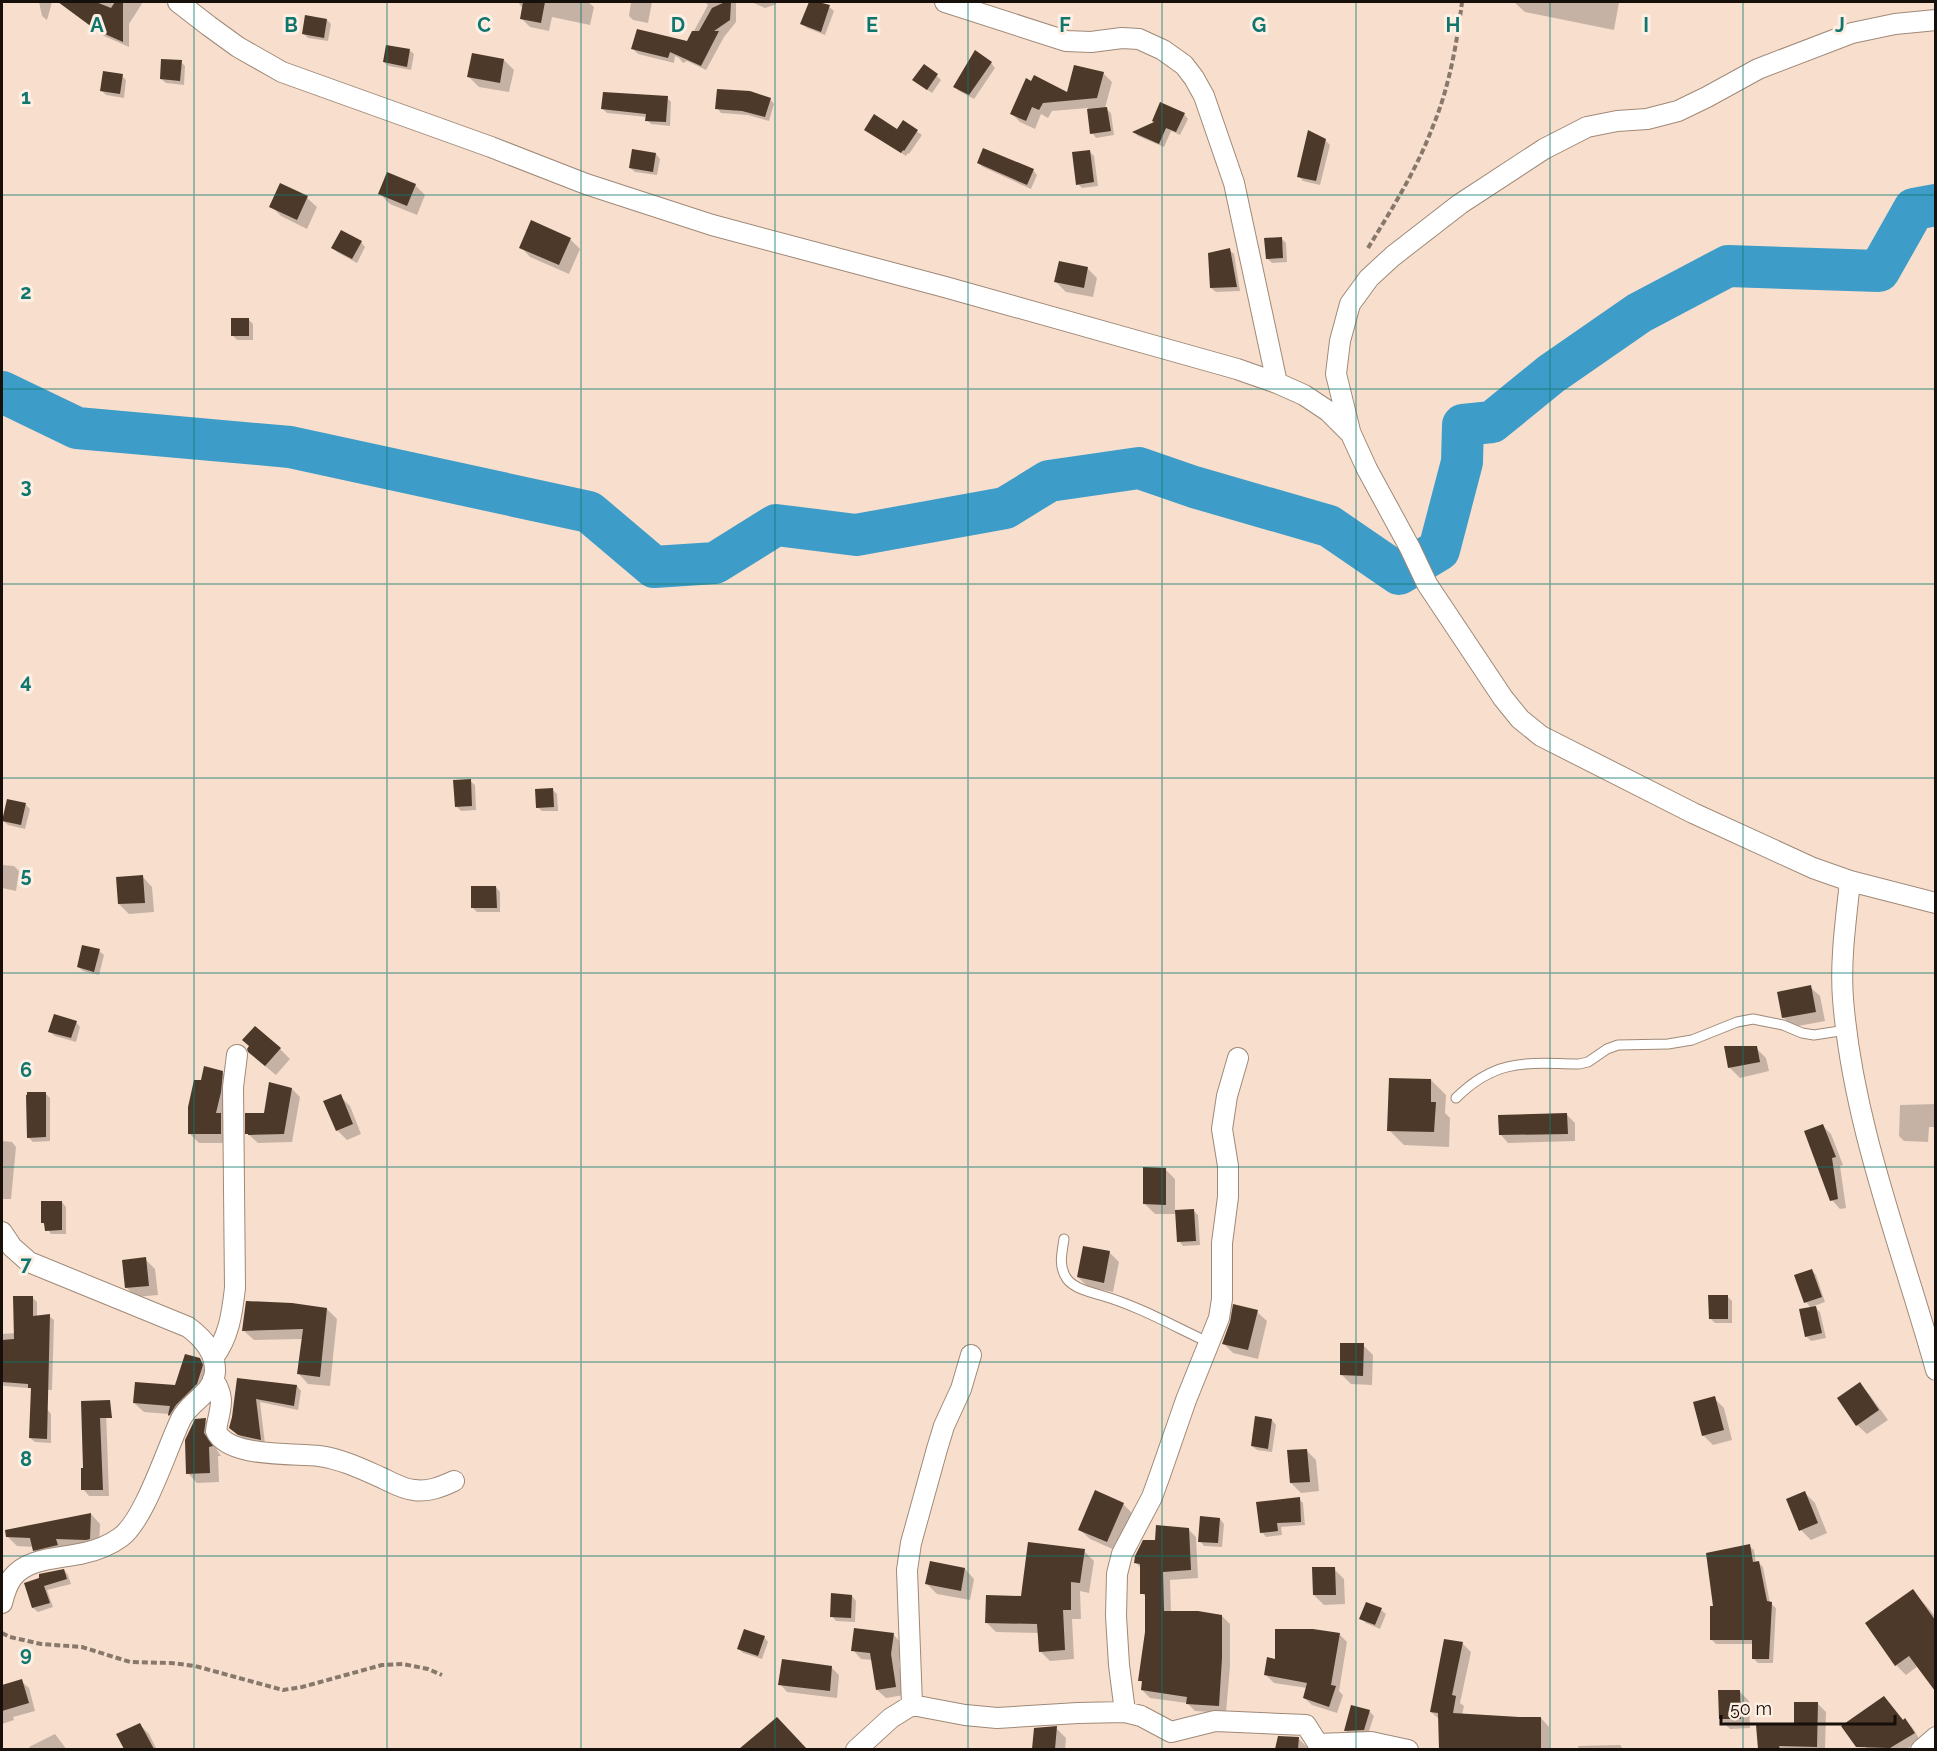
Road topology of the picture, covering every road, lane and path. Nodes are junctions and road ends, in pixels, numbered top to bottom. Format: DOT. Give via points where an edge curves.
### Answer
graph roads {
  1 [pos="178,2"];
  2 [pos="945,2"];
  3 [pos="1462,2"];
  4 [pos="1935,20"];
  5 [pos="1363,256"];
  6 [pos="1277,383"];
  7 [pos="1351,434"];
  8 [pos="1850,881"];
  9 [pos="1935,903"];
  10 [pos="1846,1030"];
  11 [pos="237,1055"];
  12 [pos="1238,1058"];
  13 [pos="1456,1098"];
  14 [pos="2,1232"];
  15 [pos="1064,1239"];
  16 [pos="1210,1343"];
  17 [pos="971,1355"];
  18 [pos="213,1358"];
  19 [pos="1935,1370"];
  20 [pos="213,1379"];
  21 [pos="454,1481"];
  22 [pos="2,1603"];
  23 [pos="2,1633"];
  24 [pos="442,1676"];
  25 [pos="912,1705"];
  26 [pos="1125,1712"];
  27 [pos="1935,1737"];
  28 [pos="1173,1741"];
  29 [pos="856,1749"];
  30 [pos="1408,1749"];
  31 [pos="1921,1749"];
  1 -- 6 [label="street" via="231,42 282,72 586,184 712,225 1180,352"];
  2 -- 6 [label="street" via="1066,41 1139,39 1184,66 1204,96 1234,183"];
  3 -- 5 [label="path" via="1456,49 1434,126"];
  4 -- 7 [label="street" via="1852,33 1758,69 1678,111 1587,128 1544,149 1460,204 1394,256 1350,304 1336,374"];
  6 -- 7 [label="street" via="1328,411"];
  7 -- 8 [label="street" via="1427,584 1520,719 1541,736 1694,813"];
  8 -- 9 [label="street"];
  8 -- 10 [label="street" via="1843,958"];
  10 -- 13 [label="lane" via="1803,1034 1752,1019 1692,1040 1618,1045 1579,1064 1503,1066 1471,1083"];
  10 -- 19 [label="street" via="1873,1159"];
  11 -- 18 [label="street" via="233,1087 235,1288 225,1340"];
  12 -- 16 [label="street" via="1222,1129 1228,1197 1222,1243 1222,1299"];
  14 -- 18 [label="street" via="29,1262 188,1327 208,1345"];
  15 -- 16 [label="lane" via="1062,1271 1069,1281 1129,1304"];
  16 -- 26 [label="street" via="1152,1497 1122,1554 1117,1574 1116,1616"];
  17 -- 25 [label="street" via="944,1426 911,1543 907,1570"];
  18 -- 20 [label="street"];
  20 -- 21 [label="street" via="222,1395 216,1431 223,1441 238,1448 340,1461 415,1491 440,1488"];
  20 -- 22 [label="street" via="203,1396 186,1409 138,1519 124,1535 108,1546 86,1553 29,1564 10,1580"];
  23 -- 24 [label="path" via="40,1644 82,1647 130,1662 195,1666 283,1690 382,1665 403,1664"];
  25 -- 26 [label="street" via="996,1718"];
  25 -- 29 [label="street"];
  26 -- 28 [label="street" via="1141,1716"];
  27 -- 31 [label="street"];
  28 -- 30 [label="street" via="1215,1721 1306,1725 1318,1744 1371,1742"];
}
